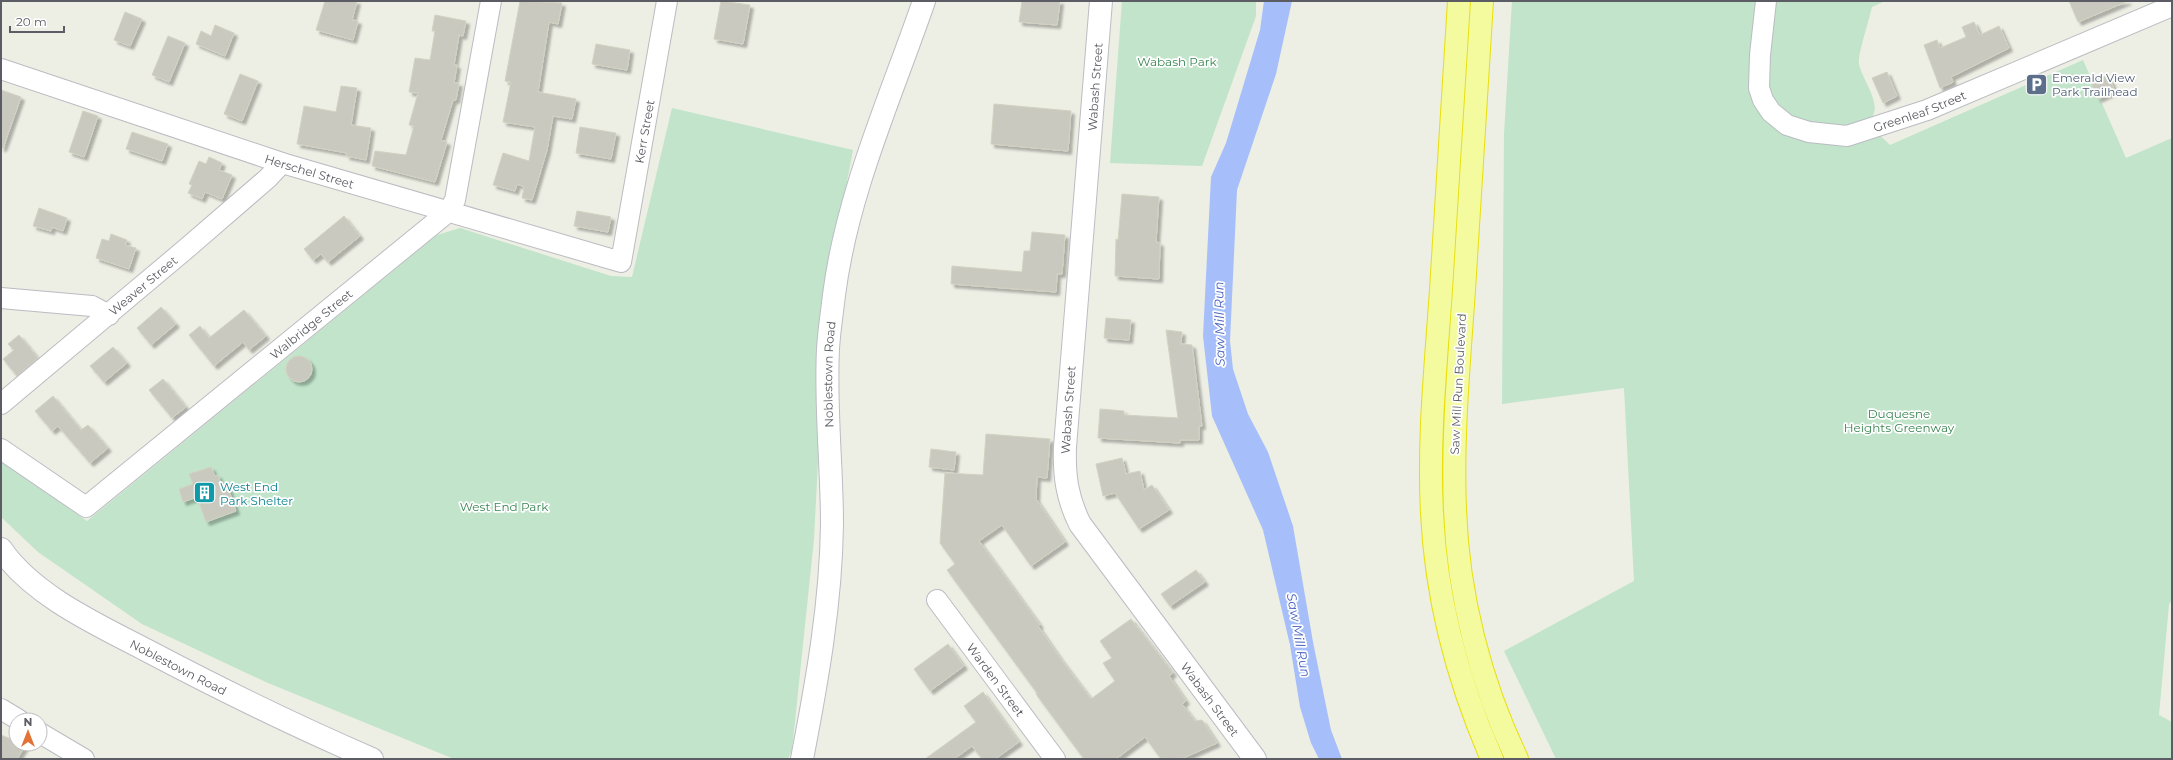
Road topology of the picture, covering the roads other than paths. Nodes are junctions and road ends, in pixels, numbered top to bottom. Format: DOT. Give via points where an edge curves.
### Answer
graph roads {
  1 [pos="491,1"];
  2 [pos="668,1"];
  3 [pos="924,1"];
  4 [pos="1101,1"];
  5 [pos="1459,1"];
  6 [pos="1482,1"];
  7 [pos="1766,1"];
  8 [pos="2172,6"];
  9 [pos="1,68"];
  10 [pos="282,163"];
  11 [pos="448,212"];
  12 [pos="621,262"];
  13 [pos="1,298"];
  14 [pos="109,315"];
  15 [pos="1,404"];
  16 [pos="1,449"];
  17 [pos="1,549"];
  18 [pos="937,600"];
  19 [pos="48,737"];
  20 [pos="1251,758"];
  21 [pos="84,759"];
  22 [pos="372,759"];
  23 [pos="802,759"];
  24 [pos="1055,759"];
  25 [pos="1492,759"];
  26 [pos="1518,759"];
  1 -- 11 [label="street, Walbridge Street" via="455,200"];
  2 -- 12 [label="street, Kerr Street"];
  3 -- 23 [label="main road, Noblestown Road" via="859,186 844,241 835,292 828,348 832,524 828,607 817,685"];
  4 -- 20 [label="main road, Wabash Street" via="1065,447 1064,473 1067,494 1070,506 1080,524"];
  5 -- 25 [label="highway, Saw Mill Run Boulevard" via="1432,419 1432,513 1435,558 1452,648 1464,689"];
  6 -- 26 [label="highway, Saw Mill Run Boulevard" via="1456,420 1455,512 1458,555 1475,642 1500,719"];
  7 -- 8 [label="street, Greenleaf Street" via="1759,88 1763,100 1771,112 1787,125 1809,132 1847,136 1927,110"];
  9 -- 10 [label="street, Herschel Street"];
  10 -- 11 [label="street, Herschel Street"];
  10 -- 14 [label="street, Weaver Street" via="268,178"];
  11 -- 12 [label="street, Herschel Street"];
  11 -- 16 [label="street, Walbridge Street" via="86,507"];
  13 -- 14 [label="street" via="92,306"];
  14 -- 15 [label="street, Weaver Street"];
  17 -- 22 [label="main road, Noblestown Road" via="18,571 73,611 178,667"];
  18 -- 24 [label="street, Warden Street"];
  19 -- 21 [label="street"];
}
